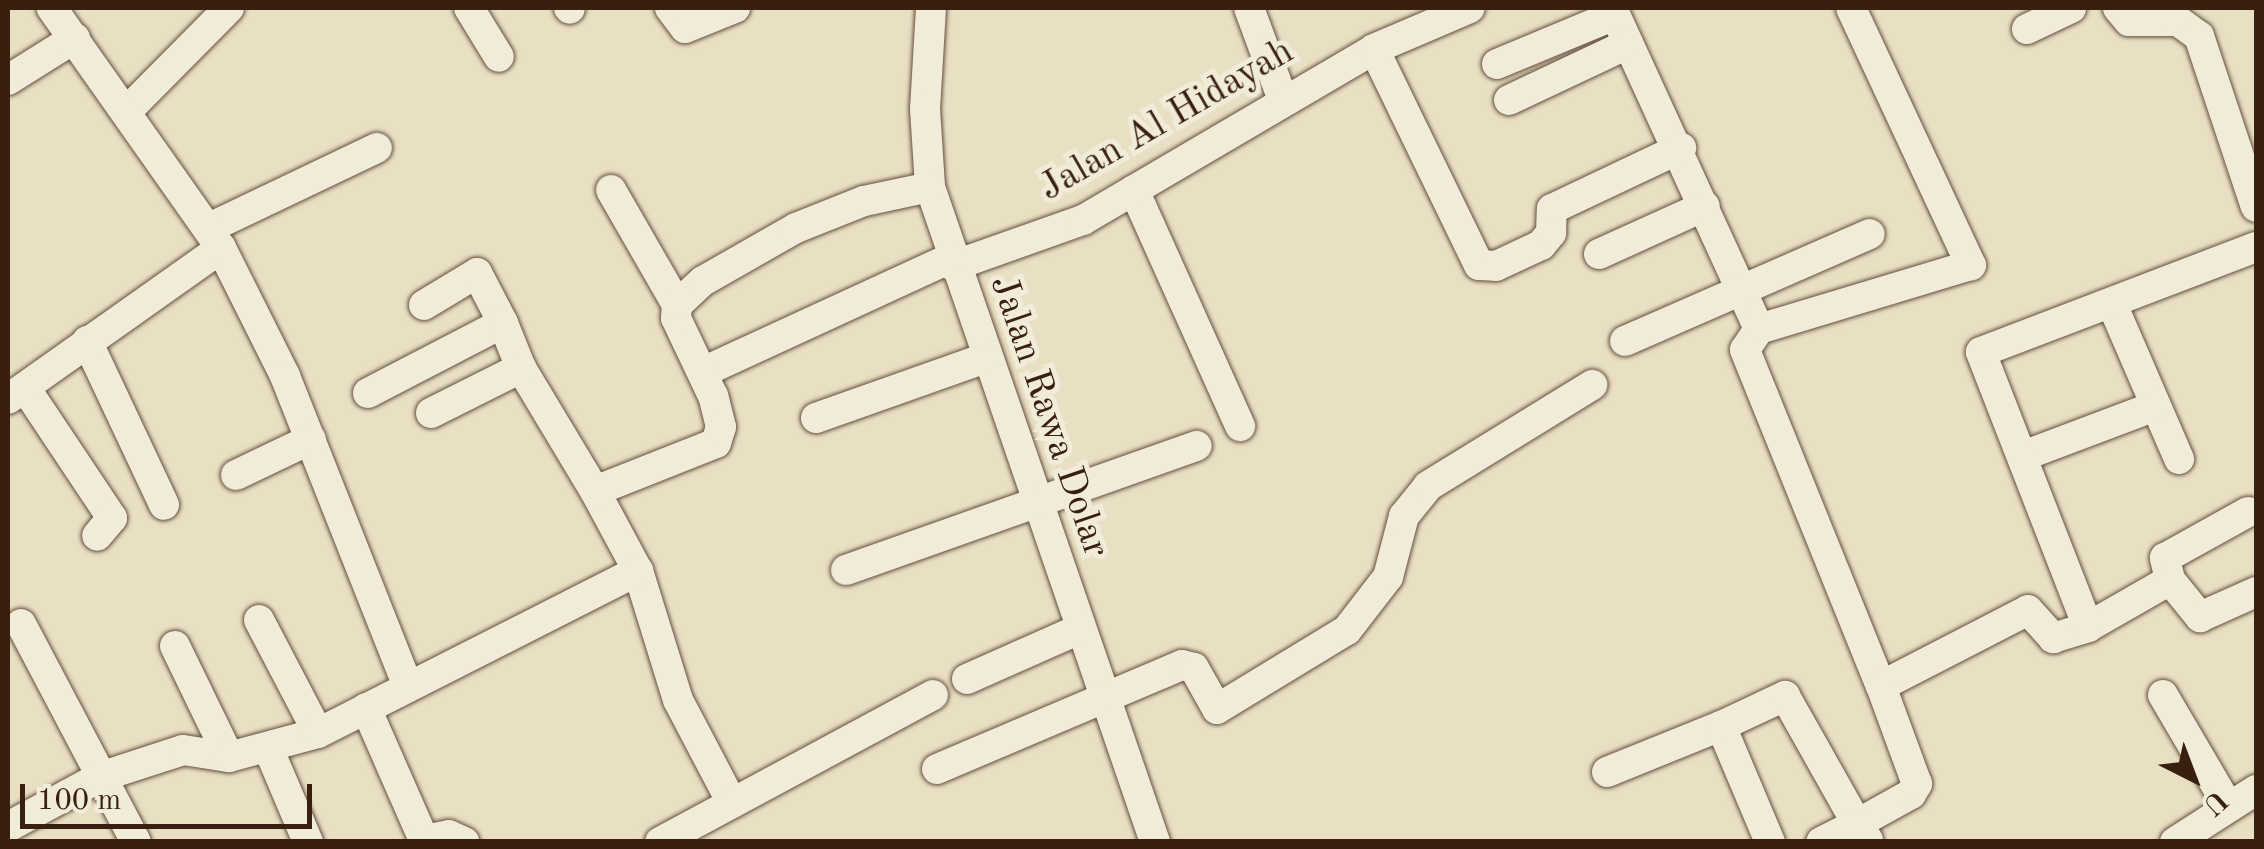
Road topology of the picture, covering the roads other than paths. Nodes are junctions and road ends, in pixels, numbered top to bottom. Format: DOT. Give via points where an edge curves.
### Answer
graph roads {
  1 [pos="52,8"];
  2 [pos="228,8"];
  3 [pos="469,8"];
  4 [pos="670,8"];
  5 [pos="735,8"];
  6 [pos="931,8"];
  7 [pos="1249,8"];
  8 [pos="1470,8"];
  9 [pos="1851,8"];
  10 [pos="2072,8"];
  11 [pos="2118,8"];
  12 [pos="1613,11"];
  13 [pos="2027,30"];
  14 [pos="74,38"];
  15 [pos="1628,44"];
  16 [pos="1374,48"];
  17 [pos="499,57"];
  18 [pos="1496,64"];
  19 [pos="8,80"];
  20 [pos="1283,100"];
  21 [pos="1509,100"];
  22 [pos="126,111"];
  23 [pos="377,148"];
  24 [pos="1681,148"];
  25 [pos="930,187"];
  26 [pos="611,190"];
  27 [pos="1134,190"];
  28 [pos="1704,206"];
  29 [pos="2256,207"];
  30 [pos="1870,234"];
  31 [pos="215,238"];
  32 [pos="2256,247"];
  33 [pos="1599,254"];
  34 [pos="952,262"];
  35 [pos="1745,288"];
  36 [pos="2112,304"];
  37 [pos="424,305"];
  38 [pos="677,305"];
  39 [pos="503,323"];
  40 [pos="1760,329"];
  41 [pos="87,341"];
  42 [pos="1625,341"];
  43 [pos="986,358"];
  44 [pos="521,368"];
  45 [pos="703,372"];
  46 [pos="1592,384"];
  47 [pos="368,393"];
  48 [pos="17,394"];
  49 [pos="2155,406"];
  50 [pos="430,413"];
  51 [pos="816,418"];
  52 [pos="1240,426"];
  53 [pos="311,439"];
  54 [pos="1197,446"];
  55 [pos="2023,456"];
  56 [pos="2179,459"];
  57 [pos="236,476"];
  58 [pos="596,491"];
  59 [pos="1034,499"];
  60 [pos="164,505"];
  61 [pos="2248,512"];
  62 [pos="97,536"];
  63 [pos="846,570"];
  64 [pos="638,571"];
  65 [pos="2170,580"];
  66 [pos="2256,592"];
  67 [pos="259,620"];
  68 [pos="21,624"];
  69 [pos="2088,627"];
  70 [pos="1080,629"];
  71 [pos="175,646"];
  72 [pos="967,679"];
  73 [pos="1881,686"];
  74 [pos="408,687"];
  75 [pos="933,695"];
  76 [pos="2162,695"];
  77 [pos="1105,700"];
  78 [pos="366,708"];
  79 [pos="1721,726"];
  80 [pos="318,733"];
  81 [pos="269,750"];
  82 [pos="229,757"];
  83 [pos="937,768"];
  84 [pos="1607,772"];
  85 [pos="100,777"];
  86 [pos="2256,790"];
  87 [pos="732,804"];
  88 [pos="2228,806"];
  89 [pos="8,827"];
  90 [pos="1863,833"];
  91 [pos="136,842"];
  92 [pos="308,842"];
  93 [pos="464,842"];
  94 [pos="660,842"];
  95 [pos="1155,842"];
  96 [pos="1770,842"];
  97 [pos="1822,842"];
  98 [pos="2175,842"];
  1 -- 14 [label="street"];
  2 -- 22 [label="street"];
  3 -- 17 [label="street"];
  4 -- 5 [label="street" via="685,28"];
  6 -- 25 [label="street, Jalan Rawa Dolar" via="925,109"];
  7 -- 20 [label="street"];
  8 -- 16 [label="street, Jalan Al Hidayah"];
  9 -- 40 [label="street" via="1971,266"];
  10 -- 13 [label="street"];
  11 -- 29 [label="street" via="2129,21 2178,22 2199,36"];
  12 -- 15 [label="street"];
  12 -- 18 [label="street"];
  14 -- 19 [label="street"];
  14 -- 22 [label="street"];
  15 -- 21 [label="street"];
  15 -- 24 [label="street"];
  16 -- 20 [label="street, Jalan Al Hidayah"];
  16 -- 24 [label="street" via="1479,265 1496,266 1546,242 1548,214 1558,206"];
  20 -- 27 [label="street, Jalan Al Hidayah"];
  22 -- 31 [label="street"];
  23 -- 31 [label="street"];
  24 -- 28 [label="street"];
  25 -- 34 [label="street, Jalan Rawa Dolar"];
  25 -- 38 [label="street" via="864,201 796,228 703,281"];
  26 -- 38 [label="street"];
  27 -- 34 [label="street, Jalan Al Hidayah" via="1046,238"];
  27 -- 52 [label="street"];
  28 -- 33 [label="street"];
  28 -- 35 [label="street"];
  30 -- 35 [label="street"];
  31 -- 41 [label="street"];
  31 -- 53 [label="street"];
  32 -- 36 [label="street"];
  34 -- 43 [label="street, Jalan Rawa Dolar"];
  34 -- 45 [label="street, Jalan Al Hidayah"];
  35 -- 40 [label="street"];
  35 -- 42 [label="street"];
  36 -- 49 [label="street"];
  36 -- 55 [label="street" via="1981,352"];
  37 -- 39 [label="street" via="477,273"];
  38 -- 45 [label="street" via="676,318"];
  39 -- 44 [label="street"];
  39 -- 47 [label="street"];
  40 -- 73 [label="street" via="1745,350"];
  41 -- 48 [label="street"];
  41 -- 60 [label="street"];
  43 -- 51 [label="street"];
  43 -- 59 [label="street, Jalan Rawa Dolar"];
  44 -- 50 [label="street"];
  44 -- 58 [label="street"];
  45 -- 58 [label="street" via="720,427 712,448"];
  46 -- 77 [label="street" via="1413,499 1388,577 1347,630 1217,710 1190,664"];
  48 -- 62 [label="street" via="112,518"];
  49 -- 55 [label="street"];
  49 -- 56 [label="street"];
  53 -- 57 [label="street"];
  53 -- 74 [label="street"];
  54 -- 59 [label="street"];
  55 -- 69 [label="street"];
  58 -- 64 [label="street"];
  59 -- 63 [label="street"];
  59 -- 70 [label="street, Jalan Rawa Dolar"];
  61 -- 65 [label="street" via="2165,558"];
  64 -- 74 [label="street"];
  64 -- 87 [label="street" via="678,700"];
  65 -- 66 [label="street" via="2200,617"];
  65 -- 69 [label="street"];
  67 -- 80 [label="street"];
  68 -- 85 [label="street"];
  69 -- 73 [label="street" via="2053,638 2028,610"];
  70 -- 72 [label="street"];
  70 -- 77 [label="street, Jalan Rawa Dolar"];
  71 -- 82 [label="street"];
  73 -- 90 [label="street" via="1917,784"];
  74 -- 78 [label="street"];
  75 -- 87 [label="street"];
  76 -- 88 [label="street"];
  77 -- 83 [label="street"];
  77 -- 95 [label="street, Jalan Rawa Dolar"];
  78 -- 80 [label="street"];
  78 -- 93 [label="street" via="424,840 450,835"];
  79 -- 84 [label="street"];
  79 -- 90 [label="street" via="1785,696"];
  79 -- 96 [label="street"];
  80 -- 81 [label="street"];
  81 -- 82 [label="street"];
  81 -- 92 [label="street"];
  82 -- 85 [label="street" via="182,750"];
  85 -- 89 [label="street"];
  85 -- 91 [label="street"];
  86 -- 88 [label="street"];
  87 -- 94 [label="street"];
  88 -- 98 [label="street"];
  90 -- 97 [label="street"];
}
